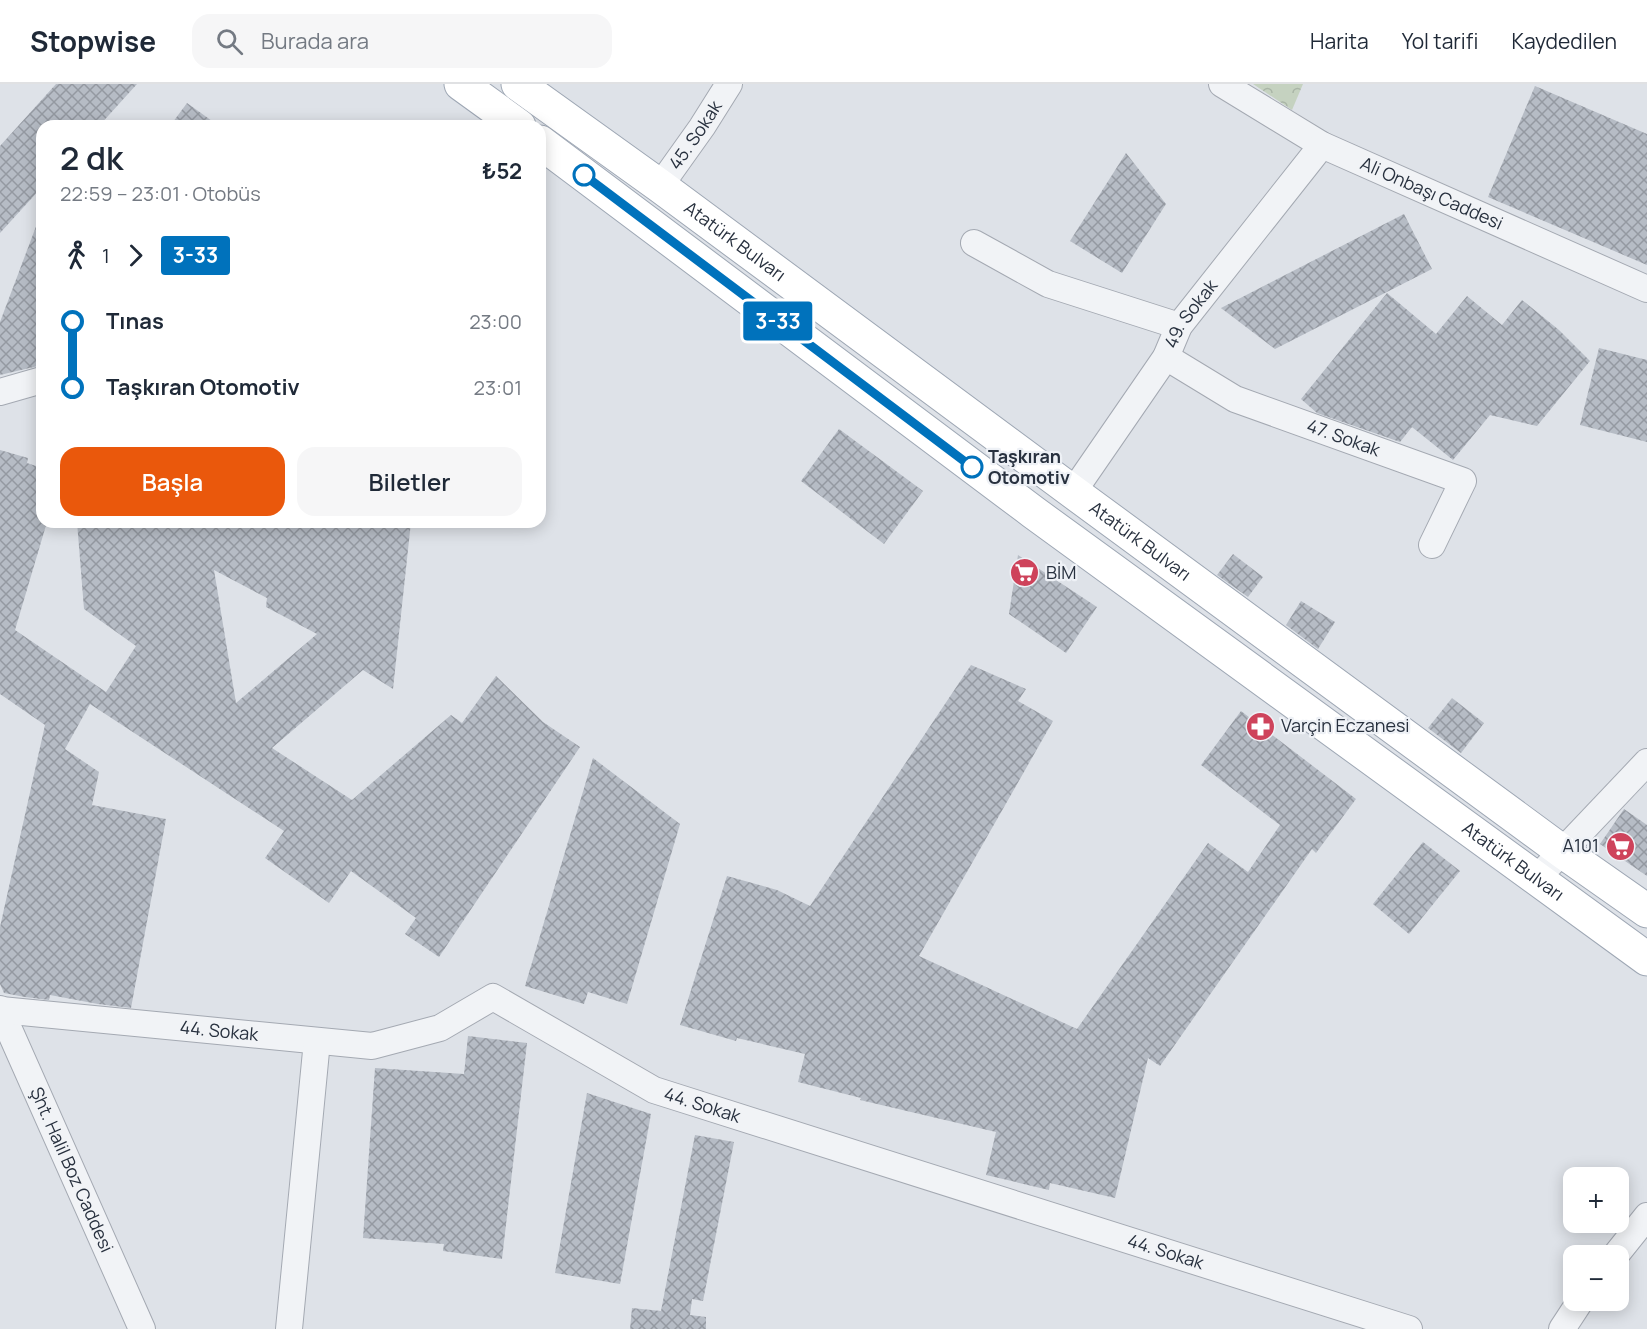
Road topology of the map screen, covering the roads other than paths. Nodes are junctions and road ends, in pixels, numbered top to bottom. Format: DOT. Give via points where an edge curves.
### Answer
graph roads {
  1 [pos="461,84"];
  2 [pos="518,84"];
  3 [pos="729,84"];
  4 [pos="1222,84"];
  5 [pos="511,120"];
  6 [pos="1322,145"];
  7 [pos="546,147"];
  8 [pos="660,186"];
  9 [pos="974,243"];
  10 [pos="1647,289"];
  11 [pos="1179,326"];
  12 [pos="1166,357"];
  13 [pos="36,382"];
  14 [pos="0,392"];
  15 [pos="1073,492"];
  16 [pos="1431,545"];
  17 [pos="1647,762"];
  18 [pos="1563,852"];
  19 [pos="1536,879"];
  20 [pos="1647,911"];
  21 [pos="1647,959"];
  22 [pos="0,1009"];
  23 [pos="317,1041"];
  24 [pos="1647,1216"];
  25 [pos="1624,1245"];
  26 [pos="1574,1311"];
  27 [pos="142,1329"];
  28 [pos="289,1329"];
  29 [pos="1409,1329"];
  30 [pos="1562,1329"];
  1 -- 5 [label="main road"];
  2 -- 8 [label="main road, Atatürk Bulvarı"];
  3 -- 8 [label="street, 45. Sokak"];
  4 -- 6 [label="street, Ali Onbaşı Caddesi"];
  6 -- 10 [label="street, Ali Onbaşı Caddesi"];
  6 -- 11 [label="street, 49. Sokak"];
  7 -- 19 [label="main road, Atatürk Bulvarı" via="1033,512"];
  8 -- 15 [label="main road, Atatürk Bulvarı"];
  9 -- 11 [label="street" via="1048,285"];
  11 -- 12 [label="street, 49. Sokak"];
  12 -- 15 [label="street, 49. Sokak"];
  12 -- 16 [label="street, 47. Sokak" via="1235,399 1463,481"];
  13 -- 14 [label="street"];
  15 -- 18 [label="main road, Atatürk Bulvarı"];
  17 -- 18 [label="street"];
  18 -- 19 [label="street"];
  18 -- 20 [label="main road, Atatürk Bulvarı"];
  19 -- 21 [label="main road, Atatürk Bulvarı"];
  22 -- 23 [label="street, 44. Sokak"];
  22 -- 27 [label="street, Şht. Halil Boz Caddesi"];
  23 -- 28 [label="street"];
  23 -- 29 [label="street, 44. Sokak" via="372,1046 440,1028 493,997 654,1090"];
  24 -- 25 [label="street"];
  26 -- 30 [label="street"];
}
